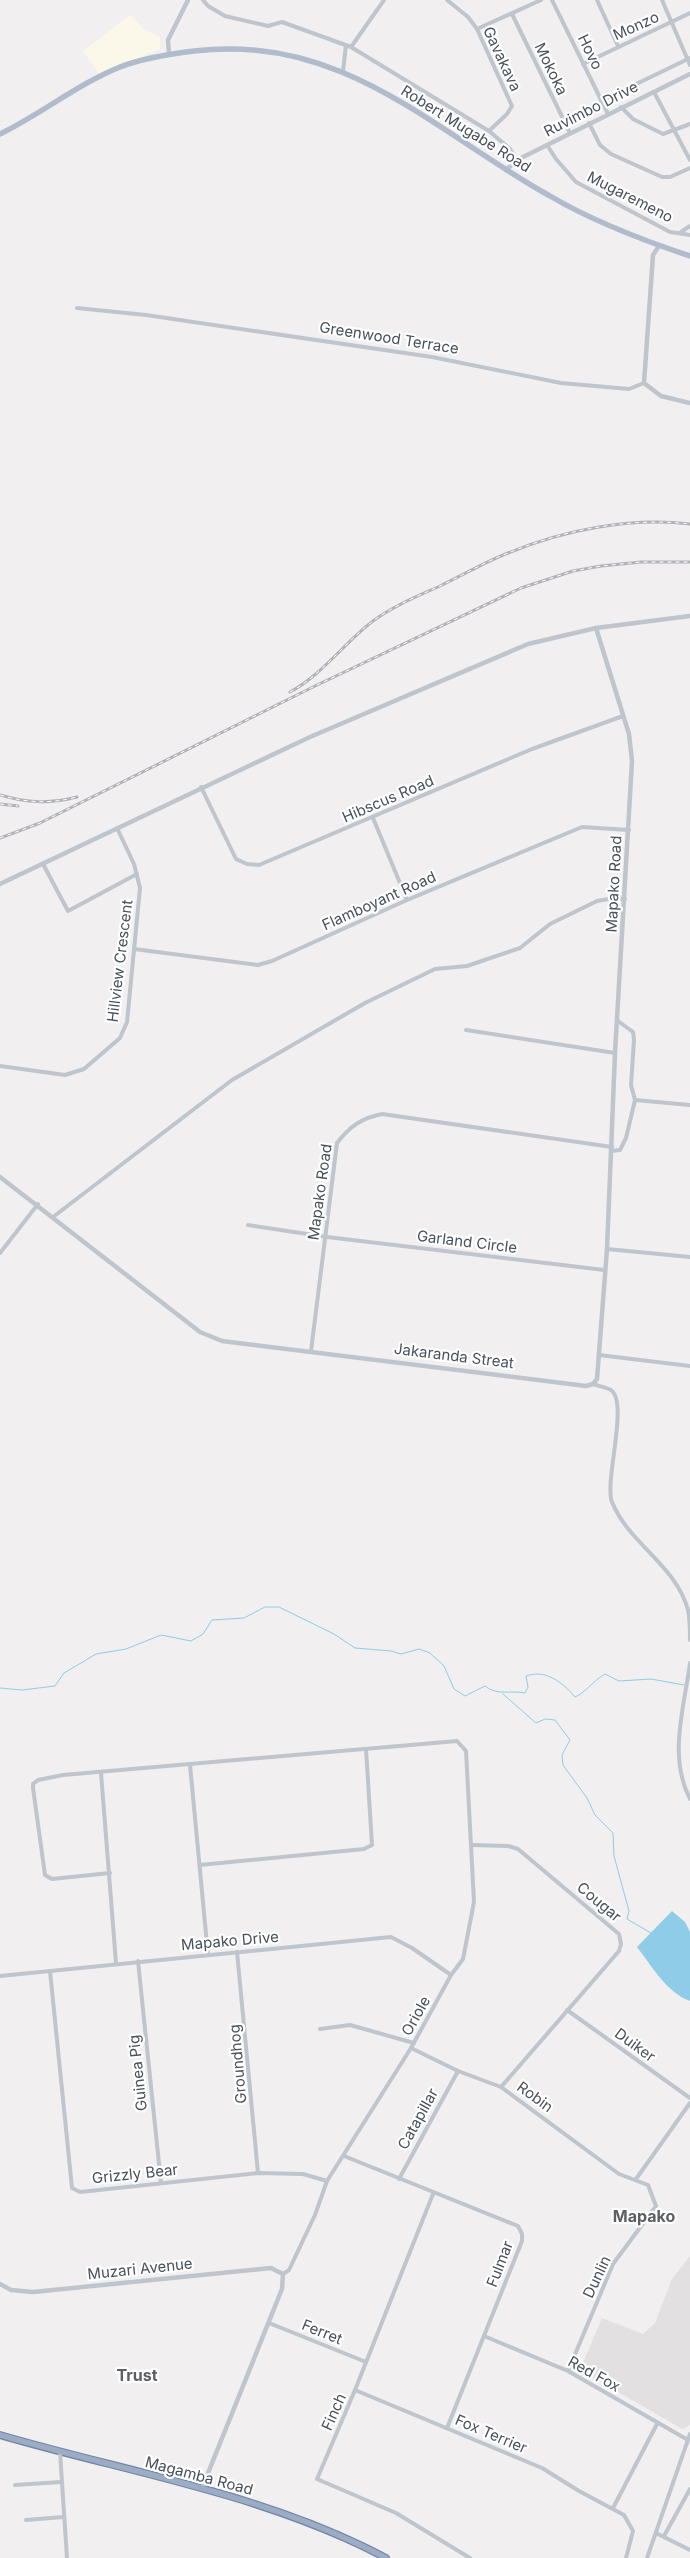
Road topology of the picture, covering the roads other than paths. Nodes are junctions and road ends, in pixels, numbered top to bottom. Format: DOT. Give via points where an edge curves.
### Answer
graph roads {
  1 [pos="188,0"];
  2 [pos="203,0"];
  3 [pos="447,0"];
  4 [pos="541,0"];
  5 [pos="552,0"];
  6 [pos="597,0"];
  7 [pos="662,0"];
  8 [pos="381,1"];
  9 [pos="512,14"];
  10 [pos="690,14"];
  11 [pos="672,22"];
  12 [pos="477,29"];
  13 [pos="348,46"];
  14 [pos="618,46"];
  15 [pos="169,54"];
  16 [pos="689,58"];
  17 [pos="583,64"];
  18 [pos="690,65"];
  19 [pos="342,71"];
  20 [pos="690,74"];
  21 [pos="654,92"];
  22 [pos="601,101"];
  23 [pos="621,107"];
  24 [pos="608,114"];
  25 [pos="589,123"];
  26 [pos="690,124"];
  27 [pos="489,131"];
  28 [pos="675,132"];
  29 [pos="570,133"];
  30 [pos="0,134"];
  31 [pos="548,145"];
  32 [pos="517,160"];
  33 [pos="690,160"];
  34 [pos="690,168"];
  35 [pos="506,170"];
  36 [pos="690,226"];
  37 [pos="682,232"];
  38 [pos="690,235"];
  39 [pos="659,246"];
  40 [pos="690,256"];
  41 [pos="77,308"];
  42 [pos="644,383"];
  43 [pos="690,402"];
  44 [pos="690,616"];
  45 [pos="596,628"];
  46 [pos="623,716"];
  47 [pos="201,787"];
  48 [pos="373,818"];
  49 [pos="117,828"];
  50 [pos="629,830"];
  51 [pos="43,864"];
  52 [pos="137,874"];
  53 [pos="0,884"];
  54 [pos="625,899"];
  55 [pos="406,900"];
  56 [pos="134,949"];
  57 [pos="618,1021"];
  58 [pos="466,1030"];
  59 [pos="615,1053"];
  60 [pos="0,1066"];
  61 [pos="634,1100"];
  62 [pos="690,1105"];
  63 [pos="612,1149"];
  64 [pos="0,1177"];
  65 [pos="38,1204"];
  66 [pos="53,1217"];
  67 [pos="248,1225"];
  68 [pos="326,1237"];
  69 [pos="607,1249"];
  70 [pos="0,1253"];
  71 [pos="690,1257"];
  72 [pos="604,1270"];
  73 [pos="311,1350"];
  74 [pos="599,1355"];
  75 [pos="690,1366"];
  76 [pos="593,1384"];
  77 [pos="690,1640"];
  78 [pos="690,1663"];
  79 [pos="366,1749"];
  80 [pos="190,1765"];
  81 [pos="101,1773"];
  82 [pos="690,1799"];
  83 [pos="472,1845"];
  84 [pos="200,1865"];
  85 [pos="110,1873"];
  86 [pos="237,1952"];
  87 [pos="208,1955"];
  88 [pos="138,1961"];
  89 [pos="116,1963"];
  90 [pos="50,1971"];
  91 [pos="451,1975"];
  92 [pos="0,1976"];
  93 [pos="567,2010"];
  94 [pos="320,2029"];
  95 [pos="414,2043"];
  96 [pos="411,2048"];
  97 [pos="458,2071"];
  98 [pos="501,2086"];
  99 [pos="690,2098"];
  100 [pos="690,2102"];
  101 [pos="344,2156"];
  102 [pos="258,2173"];
  103 [pos="399,2179"];
  104 [pos="636,2180"];
  105 [pos="327,2181"];
  106 [pos="161,2182"];
  107 [pos="433,2194"];
  108 [pos="283,2274"];
  109 [pos="0,2284"];
  110 [pos="269,2323"];
  111 [pos="484,2336"];
  112 [pos="366,2362"];
  113 [pos="568,2371"];
  114 [pos="356,2390"];
  115 [pos="657,2424"];
  116 [pos="447,2428"];
  117 [pos="690,2434"];
  118 [pos="0,2435"];
  119 [pos="688,2440"];
  120 [pos="60,2452"];
  121 [pos="61,2482"];
  122 [pos="15,2485"];
  123 [pos="202,2488"];
  124 [pos="690,2489"];
  125 [pos="613,2508"];
  126 [pos="63,2517"];
  127 [pos="26,2520"];
  128 [pos="656,2533"];
  129 [pos="664,2536"];
  130 [pos="690,2550"];
  131 [pos="67,2558"];
  132 [pos="386,2558"];
  133 [pos="470,2558"];
  134 [pos="626,2558"];
  135 [pos="647,2558"];
  1 -- 15 [label="street" via="168,40"];
  2 -- 13 [label="street" via="226,16 268,26 282,22"];
  3 -- 12 [label="street, Gavakava"];
  4 -- 9 [label="street"];
  5 -- 17 [label="street, Hovo"];
  6 -- 14 [label="street"];
  7 -- 11 [label="street"];
  8 -- 13 [label="street"];
  9 -- 12 [label="street"];
  9 -- 29 [label="street, Mokoka"];
  10 -- 11 [label="street, Monzo"];
  11 -- 14 [label="street, Monzo"];
  11 -- 16 [label="street"];
  12 -- 27 [label="street, Gavakava" via="512,106"];
  13 -- 19 [label="street"];
  13 -- 27 [label="street"];
  14 -- 17 [label="street, Monzo"];
  15 -- 19 [label="main road, Robert Mugabe Road" via="233,49 301,57"];
  15 -- 30 [label="main road, Robert Mugabe Road" via="121,67"];
  16 -- 18 [label="street"];
  16 -- 22 [label="street"];
  17 -- 22 [label="street, Hovo"];
  19 -- 35 [label="main road, Robert Mugabe Road" via="416,109"];
  20 -- 21 [label="street, Ruvimbo Drive"];
  21 -- 23 [label="street, Ruvimbo Drive"];
  21 -- 28 [label="street"];
  22 -- 24 [label="street, Hovo"];
  23 -- 24 [label="street, Ruvimbo Drive"];
  23 -- 28 [label="street" via="633,119 663,134"];
  24 -- 25 [label="street, Ruvimbo Drive"];
  25 -- 29 [label="street, Ruvimbo Drive"];
  25 -- 34 [label="street" via="600,145 611,154 670,177"];
  26 -- 28 [label="street"];
  27 -- 32 [label="street" via="510,149"];
  28 -- 33 [label="street"];
  29 -- 31 [label="street, Ruvimbo Drive"];
  31 -- 32 [label="street, Ruvimbo Drive"];
  31 -- 37 [label="street, Mugaremeno" via="556,160 576,182 670,232"];
  32 -- 35 [label="street, Ruvimbo Drive"];
  35 -- 39 [label="main road, Robert Mugabe Road" via="600,222"];
  36 -- 37 [label="street"];
  37 -- 38 [label="street, Mugaremeno"];
  39 -- 40 [label="main road, Robert Mugabe Road"];
  39 -- 42 [label="street" via="653,255"];
  41 -- 42 [label="street, Greenwood Terrace" via="146,315 432,357 561,383 629,389"];
  42 -- 43 [label="street" via="661,396"];
  44 -- 45 [label="street"];
  45 -- 46 [label="street, Mapako Road"];
  45 -- 47 [label="street" via="528,644"];
  46 -- 48 [label="street, Hibscus Road" via="532,749"];
  46 -- 50 [label="street, Mapako Road" via="632,761"];
  47 -- 48 [label="street, Hibscus Road" via="236,859 247,864 259,865"];
  47 -- 49 [label="street"];
  48 -- 55 [label="street"];
  49 -- 51 [label="street"];
  49 -- 52 [label="street, Hillview Crescent"];
  50 -- 54 [label="street, Mapako Road"];
  50 -- 55 [label="street, Flamboyant Road" via="582,827"];
  51 -- 52 [label="street, Hillview Crescent" via="68,911"];
  51 -- 53 [label="street"];
  52 -- 56 [label="street, Hillview Crescent" via="140,888"];
  54 -- 57 [label="street, Mapako Road"];
  54 -- 66 [label="street" via="597,901 550,924 520,948 466,966 435,970 365,1003 232,1080"];
  55 -- 56 [label="street, Flamboyant Road" via="272,962 258,965"];
  56 -- 60 [label="street, Hillview Crescent" via="127,1022 120,1038 84,1069 65,1075"];
  57 -- 59 [label="street, Mapako Road"];
  57 -- 61 [label="street" via="633,1032 631,1085"];
  58 -- 59 [label="street"];
  59 -- 63 [label="street, Mapako Road"];
  61 -- 62 [label="street"];
  61 -- 63 [label="street" via="626,1138 620,1150"];
  63 -- 68 [label="street, Mapako Road" via="382,1114 365,1117 347,1129 337,1143"];
  63 -- 69 [label="street, Mapako Road"];
  64 -- 65 [label="street, Jakaranda Streat"];
  65 -- 66 [label="street, Jakaranda Streat"];
  65 -- 70 [label="street"];
  66 -- 73 [label="street, Jakaranda Streat" via="200,1332 222,1341"];
  67 -- 68 [label="street, Garland Circle"];
  68 -- 72 [label="street, Garland Circle"];
  68 -- 73 [label="street, Mapako Road"];
  69 -- 71 [label="street"];
  69 -- 72 [label="street, Mapako Road"];
  72 -- 74 [label="street, Mapako Road"];
  73 -- 76 [label="street, Jakaranda Streat" via="586,1386"];
  74 -- 75 [label="street"];
  74 -- 76 [label="street, Mapako Road" via="597,1379"];
  76 -- 77 [label="street" via="612,1391 617,1399 611,1500 626,1524 675,1580 689,1610"];
  78 -- 82 [label="street" via="678,1754 682,1782"];
  79 -- 80 [label="street"];
  79 -- 83 [label="street, Oriole" via="461,1743 466,1751"];
  79 -- 84 [label="street" via="372,1845 364,1849"];
  80 -- 81 [label="street"];
  80 -- 84 [label="street"];
  81 -- 85 [label="street"];
  81 -- 85 [label="street" via="38,1780 33,1788 45,1876 52,1880"];
  83 -- 91 [label="street, Oriole" via="474,1902 464,1959"];
  83 -- 93 [label="street, Cougar" via="518,1849 620,1934 619,1951"];
  84 -- 87 [label="street"];
  85 -- 89 [label="street"];
  86 -- 87 [label="street, Mapako Drive"];
  86 -- 91 [label="street, Mapako Drive" via="391,1937"];
  86 -- 102 [label="street, Groundhog"];
  87 -- 88 [label="street, Mapako Drive"];
  88 -- 89 [label="street, Mapako Drive"];
  88 -- 106 [label="street, Guinea Pig"];
  89 -- 90 [label="street, Mapako Drive"];
  90 -- 92 [label="street, Mapako Drive"];
  90 -- 106 [label="street, Grizzly Bear" via="72,2188 80,2192"];
  91 -- 95 [label="street, Oriole"];
  93 -- 98 [label="street, Cougar"];
  93 -- 99 [label="street, Duiker"];
  94 -- 95 [label="street" via="350,2025"];
  95 -- 96 [label="street, Oriole"];
  96 -- 97 [label="street, Robin"];
  96 -- 101 [label="street, Oriole"];
  97 -- 98 [label="street, Robin"];
  97 -- 103 [label="street, Catapillar"];
  98 -- 104 [label="street, Robin" via="619,2174"];
  100 -- 104 [label="street"];
  101 -- 103 [label="street, Fulmar"];
  101 -- 105 [label="street, Oriole"];
  102 -- 105 [label="street, Grizzly Bear" via="303,2174"];
  102 -- 106 [label="street, Grizzly Bear"];
  103 -- 107 [label="street, Fulmar"];
  104 -- 113 [label="street, Dunlin" via="648,2184 656,2206 613,2264"];
  105 -- 108 [label="street, Oriole" via="289,2270"];
  107 -- 111 [label="street, Fulmar" via="518,2226 522,2234 522,2242"];
  107 -- 112 [label="street, Finch"];
  108 -- 109 [label="street, Muzari Avenue" via="270,2268 33,2292 11,2290"];
  108 -- 110 [label="street" via="282,2289"];
  110 -- 112 [label="street, Ferret"];
  110 -- 123 [label="street"];
  111 -- 113 [label="street, Red Fox"];
  111 -- 116 [label="street, Fulmar"];
  112 -- 114 [label="street, Finch"];
  113 -- 115 [label="street, Red Fox"];
  114 -- 116 [label="street, Fox Terrier"];
  114 -- 133 [label="street, Finch" via="317,2479 396,2513"];
  115 -- 119 [label="street, Red Fox"];
  115 -- 125 [label="street"];
  116 -- 125 [label="street, Fox Terrier" via="542,2468 579,2492"];
  117 -- 119 [label="street"];
  118 -- 120 [label="highway, Magamba Road"];
  119 -- 128 [label="street"];
  120 -- 121 [label="street"];
  120 -- 123 [label="highway, Magamba Road"];
  121 -- 122 [label="street"];
  121 -- 126 [label="street"];
  123 -- 132 [label="highway, Magamba Road" via="285,2512"];
  124 -- 129 [label="street"];
  125 -- 134 [label="street" via="624,2515 633,2531"];
  126 -- 127 [label="street"];
  126 -- 131 [label="street"];
  128 -- 129 [label="street"];
  128 -- 135 [label="street"];
  129 -- 130 [label="street"];
}
